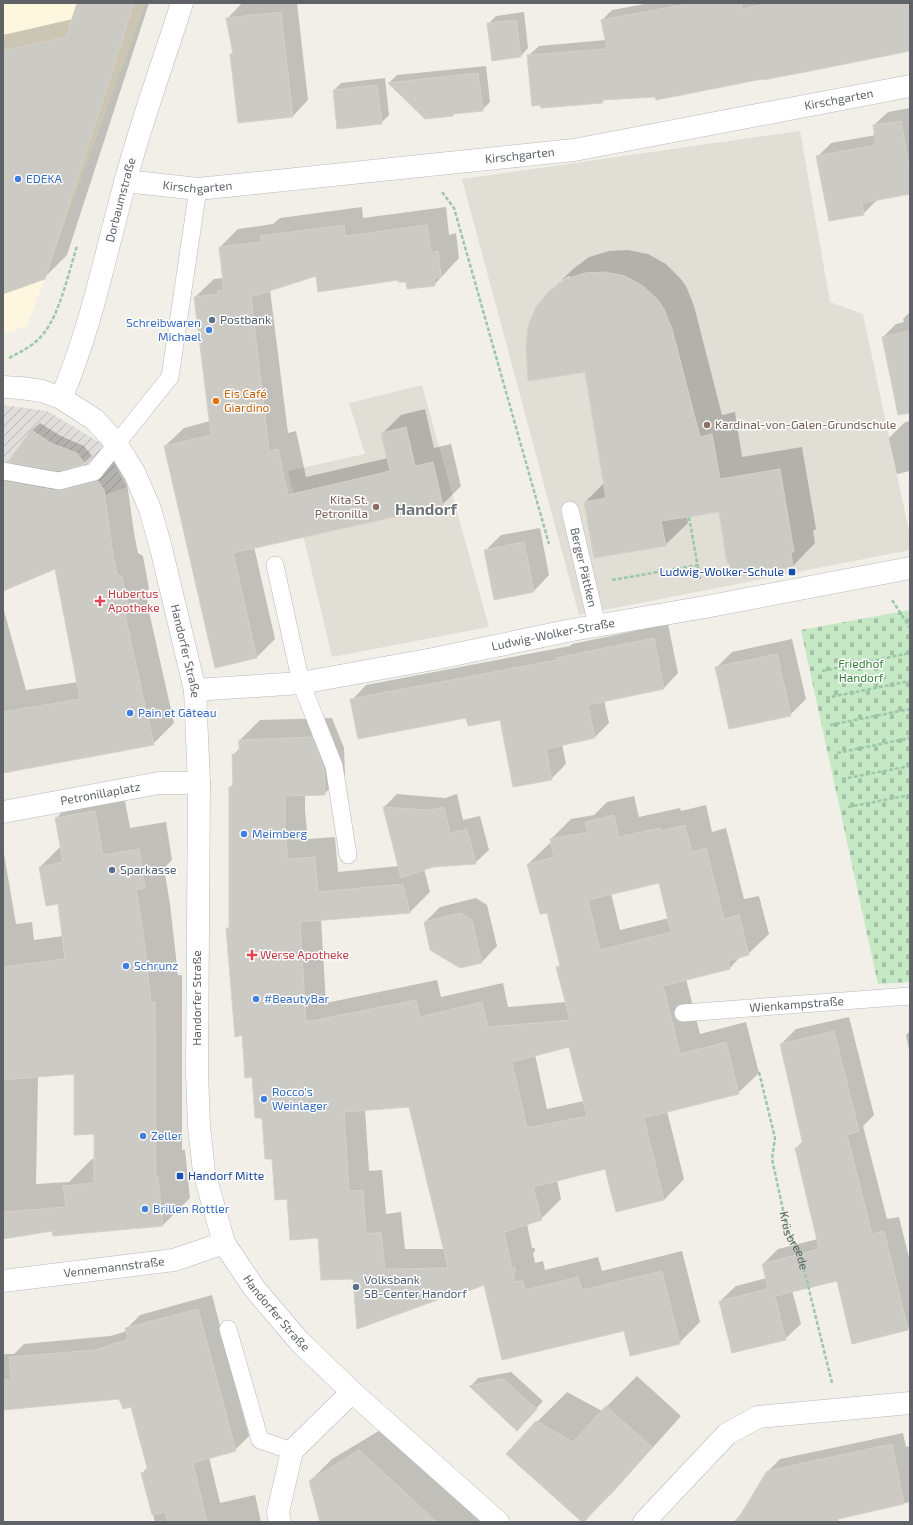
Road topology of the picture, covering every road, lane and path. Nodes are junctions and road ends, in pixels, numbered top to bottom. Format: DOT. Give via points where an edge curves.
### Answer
graph roads {
  1 [pos="182,3"];
  2 [pos="910,86"];
  3 [pos="433,165"];
  4 [pos="125,181"];
  5 [pos="198,189"];
  6 [pos="78,242"];
  7 [pos="3,360"];
  8 [pos="3,387"];
  9 [pos="61,398"];
  10 [pos="116,443"];
  11 [pos="3,471"];
  12 [pos="570,510"];
  13 [pos="689,517"];
  14 [pos="550,546"];
  15 [pos="275,565"];
  16 [pos="698,565"];
  17 [pos="910,568"];
  18 [pos="587,585"];
  19 [pos="705,607"];
  20 [pos="597,626"];
  21 [pos="910,653"];
  22 [pos="822,670"];
  23 [pos="910,681"];
  24 [pos="301,683"];
  25 [pos="195,690"];
  26 [pos="826,698"];
  27 [pos="910,709"];
  28 [pos="830,725"];
  29 [pos="910,738"];
  30 [pos="837,753"];
  31 [pos="910,766"];
  32 [pos="842,779"];
  33 [pos="199,783"];
  34 [pos="910,794"];
  35 [pos="848,807"];
  36 [pos="7,811"];
  37 [pos="348,855"];
  38 [pos="910,996"];
  39 [pos="683,1013"];
  40 [pos="759,1072"];
  41 [pos="224,1243"];
  42 [pos="3,1280"];
  43 [pos="228,1329"];
  44 [pos="352,1392"];
  45 [pos="910,1403"];
  46 [pos="838,1409"];
  47 [pos="292,1451"];
  48 [pos="280,1522"];
  49 [pos="498,1522"];
  50 [pos="644,1522"];
  1 -- 4 [label="street, Dorbaumstraße"];
  2 -- 3 [label="street, Kirschgarten" via="574,150"];
  3 -- 5 [label="street, Kirschgarten"];
  3 -- 14 [label="path" via="436,184 454,208"];
  4 -- 5 [label="street, Kirschgarten"];
  4 -- 9 [label="street, Dorbaumstraße" via="86,330"];
  5 -- 10 [label="lane" via="170,377"];
  6 -- 7 [label="path" via="54,317 44,333 28,348"];
  8 -- 9 [label="street, Handorfer Straße" via="42,391"];
  9 -- 10 [label="street, Handorfer Straße" via="96,420"];
  10 -- 11 [label="lane" via="94,472 59,481"];
  10 -- 25 [label="street, Handorfer Straße" via="135,474 150,509"];
  12 -- 18 [label="lane, Berger Pättken"];
  13 -- 16 [label="path"];
  15 -- 24 [label="lane"];
  16 -- 18 [label="path"];
  16 -- 19 [label="path"];
  17 -- 19 [label="street, Ludwig-Wolker-Straße"];
  18 -- 20 [label="lane, Berger Pättken"];
  19 -- 20 [label="street, Ludwig-Wolker-Straße"];
  20 -- 24 [label="street, Ludwig-Wolker-Straße"];
  21 -- 22 [label="path"];
  23 -- 26 [label="path"];
  24 -- 25 [label="street, Ludwig-Wolker-Straße"];
  24 -- 37 [label="lane" via="334,766"];
  25 -- 33 [label="street, Handorfer Straße"];
  27 -- 28 [label="path"];
  29 -- 30 [label="path"];
  31 -- 32 [label="path"];
  33 -- 36 [label="street, Petronillaplatz" via="159,782"];
  33 -- 41 [label="street, Handorfer Straße" via="199,1126 204,1172"];
  34 -- 35 [label="path"];
  38 -- 39 [label="lane, Wienkampstraße"];
  40 -- 46 [label="path, Krüsbreede" via="775,1138 772,1159 788,1233 800,1253"];
  41 -- 42 [label="street, Vennemannstraße" via="174,1260"];
  41 -- 44 [label="street, Handorfer Straße" via="254,1288 298,1341"];
  43 -- 47 [label="lane" via="260,1440"];
  44 -- 47 [label="street"];
  44 -- 49 [label="street, Handorfer Straße"];
  45 -- 46 [label="street"];
  46 -- 50 [label="street" via="758,1417 727,1434"];
  47 -- 48 [label="street" via="278,1512"];
}
